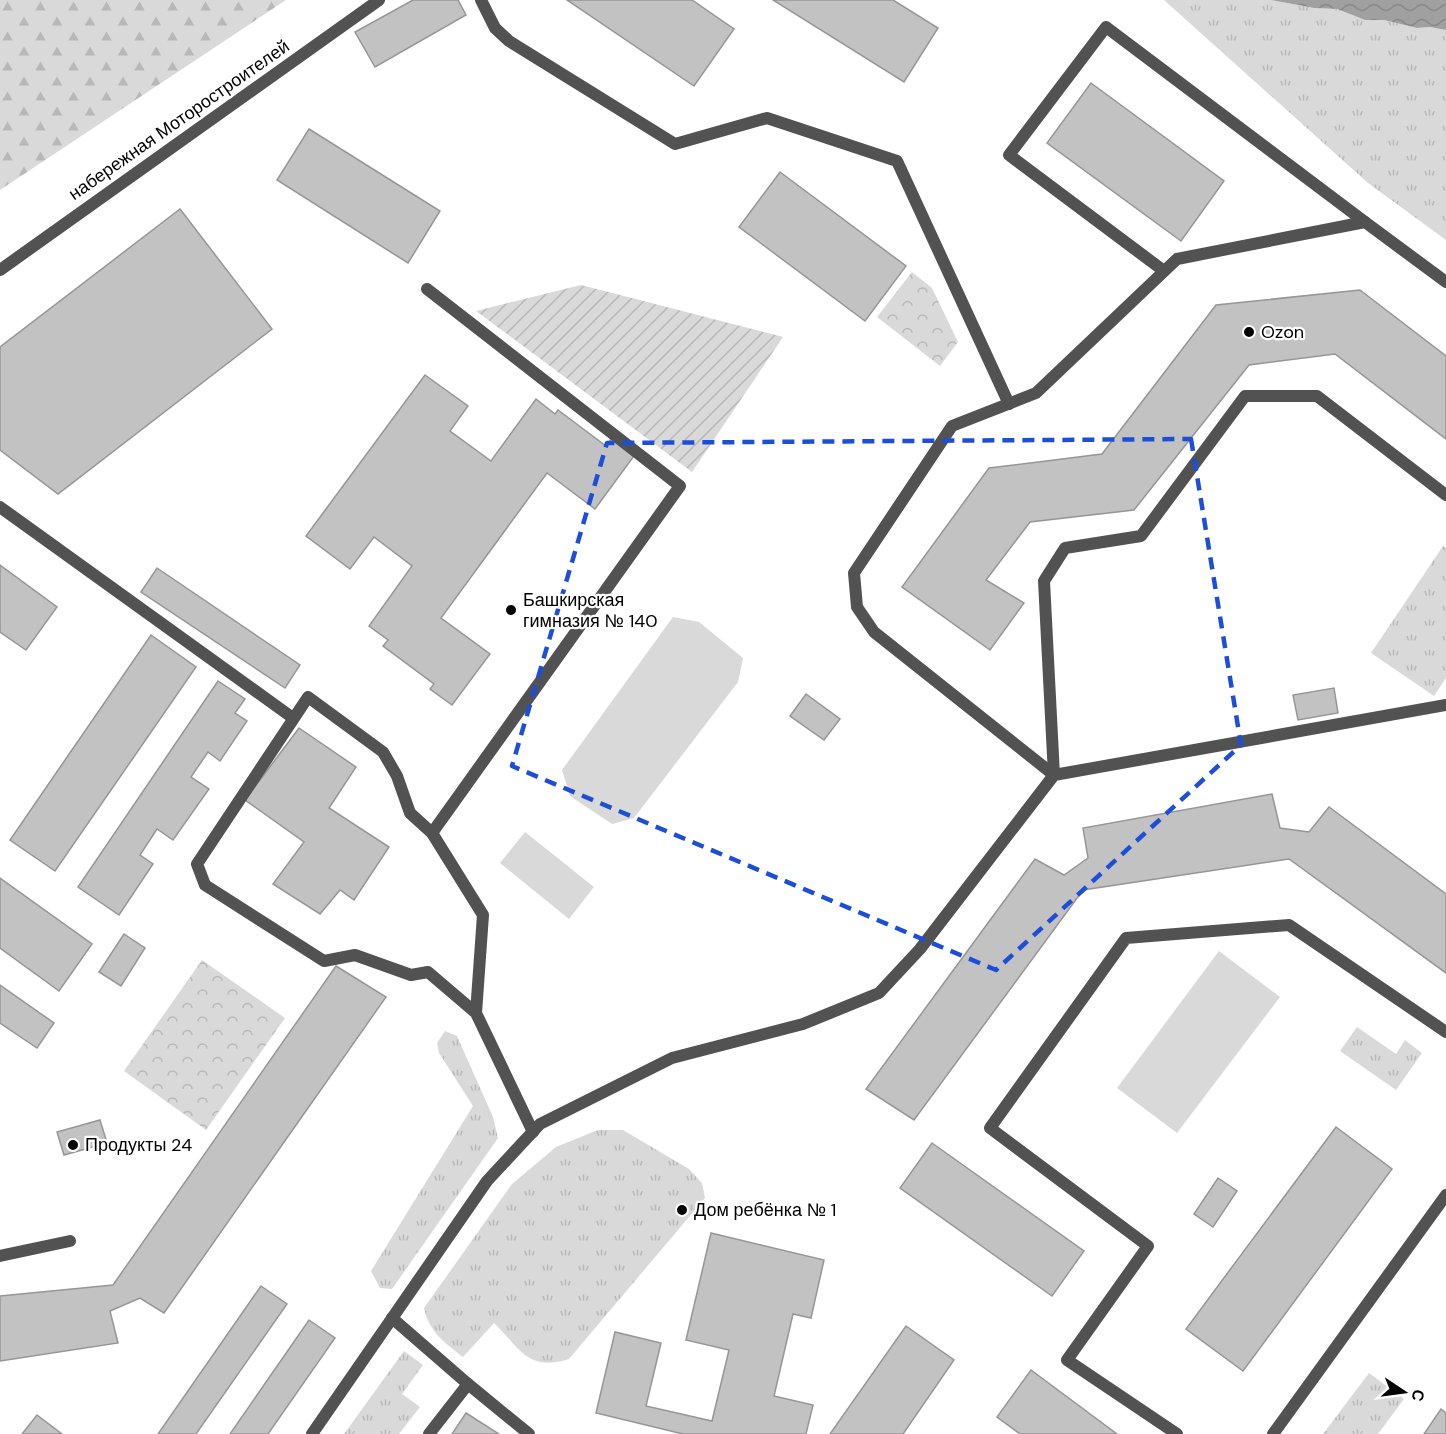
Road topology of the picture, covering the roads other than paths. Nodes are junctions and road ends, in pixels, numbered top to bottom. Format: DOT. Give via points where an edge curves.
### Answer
graph roads {
  1 [pos="379,0"];
  2 [pos="481,0"];
  3 [pos="1365,222"];
  4 [pos="0,270"];
  5 [pos="1164,271"];
  6 [pos="1446,282"];
  7 [pos="426,289"];
  8 [pos="1009,404"];
  9 [pos="1446,495"];
  10 [pos="0,507"];
  11 [pos="1446,705"];
  12 [pos="293,718"];
  13 [pos="1054,775"];
  14 [pos="432,833"];
  15 [pos="476,1013"];
  16 [pos="1446,1032"];
  17 [pos="533,1132"];
  18 [pos="1446,1195"];
  19 [pos="70,1241"];
  20 [pos="0,1256"];
  21 [pos="392,1318"];
  22 [pos="468,1384"];
  23 [pos="312,1434"];
  24 [pos="429,1434"];
  25 [pos="529,1434"];
  26 [pos="1178,1434"];
  27 [pos="1273,1434"];
  1 -- 4 [label="street, набережная Моторостроителей"];
  2 -- 8 [label="street" via="495,28 509,41 675,144 767,118 897,161"];
  3 -- 5 [label="street" via="1177,259"];
  3 -- 5 [label="street" via="1106,27 1010,155"];
  3 -- 6 [label="street"];
  5 -- 8 [label="street" via="1036,393"];
  7 -- 14 [label="street" via="680,486"];
  8 -- 13 [label="street" via="952,426 854,573 857,607 874,632"];
  9 -- 13 [label="street" via="1317,396 1245,396 1141,536 1065,548 1044,581"];
  10 -- 12 [label="street"];
  11 -- 13 [label="street"];
  12 -- 14 [label="street" via="308,697 383,752 398,776 410,813"];
  12 -- 15 [label="street" via="197,864 205,885 324,961 355,955 411,975 428,972"];
  13 -- 17 [label="street" via="920,949 879,993 803,1024 672,1058"];
  14 -- 15 [label="street" via="483,915"];
  15 -- 17 [label="street"];
  16 -- 26 [label="street" via="1289,925 1126,938 990,1128 1148,1246 1067,1360"];
  17 -- 21 [label="street" via="487,1181"];
  18 -- 27 [label="street"];
  19 -- 20 [label="street"];
  21 -- 22 [label="street"];
  21 -- 23 [label="street"];
  22 -- 24 [label="street"];
  22 -- 25 [label="street"];
}
